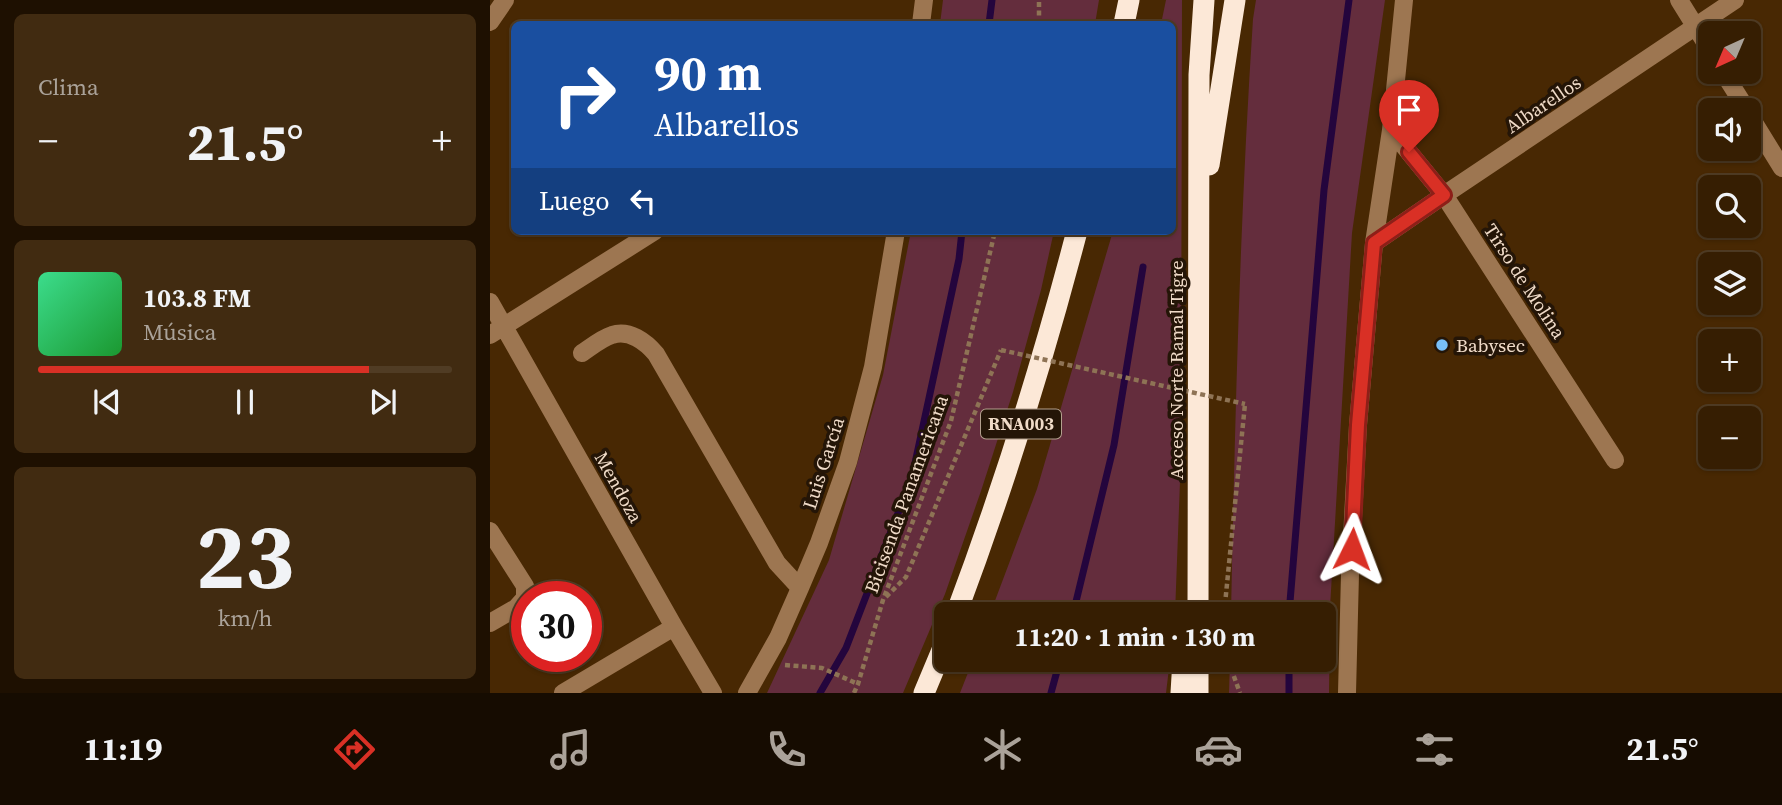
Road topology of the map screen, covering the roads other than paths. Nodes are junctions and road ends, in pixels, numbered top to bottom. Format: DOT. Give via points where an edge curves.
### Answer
graph roads {
  1 [pos="505,0"];
  2 [pos="924,0"];
  3 [pos="1119,0"];
  4 [pos="1129,0"];
  5 [pos="1204,0"];
  6 [pos="1235,0"];
  7 [pos="1404,0"];
  8 [pos="1679,0"];
  9 [pos="1735,0"];
  10 [pos="921,21"];
  11 [pos="1117,21"];
  12 [pos="1125,21"];
  13 [pos="490,22"];
  14 [pos="1696,27"];
  15 [pos="1698,30"];
  16 [pos="1391,130"];
  17 [pos="1761,134"];
  18 [pos="1782,168"];
  19 [pos="1444,195"];
  20 [pos="1198,226"];
  21 [pos="649,235"];
  22 [pos="895,235"];
  23 [pos="1076,235"];
  24 [pos="1374,243"];
  25 [pos="490,302"];
  26 [pos="497,331"];
  27 [pos="582,353"];
  28 [pos="1615,460"];
  29 [pos="1199,495"];
  30 [pos="490,531"];
  31 [pos="800,589"];
  32 [pos="961,602"];
  33 [pos="1189,602"];
  34 [pos="1198,602"];
  35 [pos="490,624"];
  36 [pos="674,627"];
  37 [pos="934,669"];
  38 [pos="1182,672"];
  39 [pos="1198,672"];
  40 [pos="563,693"];
  41 [pos="713,693"];
  42 [pos="747,693"];
  43 [pos="924,693"];
  44 [pos="1181,693"];
  45 [pos="1198,693"];
  46 [pos="1347,693"];
  1 -- 13 [label="street"];
  2 -- 10 [label="street"];
  3 -- 11 [label="highway"];
  4 -- 12 [label="highway"];
  5 -- 20 [label="highway, Acceso Norte Ramal Tigre"];
  6 -- 20 [label="highway"];
  7 -- 16 [label="street"];
  8 -- 14 [label="street"];
  9 -- 14 [label="street, Albarellos"];
  14 -- 15 [label="street"];
  14 -- 19 [label="street, Albarellos"];
  16 -- 19 [label="street, Tirso de Molina"];
  16 -- 24 [label="street"];
  17 -- 18 [label="street"];
  19 -- 24 [label="street, Albarellos"];
  19 -- 28 [label="street, Tirso de Molina"];
  20 -- 29 [label="highway, Acceso Norte Ramal Tigre"];
  21 -- 26 [label="street"];
  22 -- 31 [label="street, Luis García" via="873,367 848,462"];
  23 -- 32 [label="highway, RNA003" via="1012,458"];
  24 -- 46 [label="street" via="1358,425"];
  25 -- 26 [label="street, Mendoza"];
  26 -- 36 [label="street, Mendoza"];
  27 -- 31 [label="street" via="612,335 627,334 647,342 777,563"];
  29 -- 33 [label="highway"];
  29 -- 34 [label="highway, Acceso Norte Ramal Tigre"];
  30 -- 35 [label="street" via="525,586 525,598"];
  31 -- 42 [label="street, Luis García"];
  36 -- 40 [label="street"];
  36 -- 41 [label="street, Mendoza"];
  37 -- 43 [label="highway"];
  38 -- 44 [label="highway"];
  39 -- 45 [label="highway"];
}
